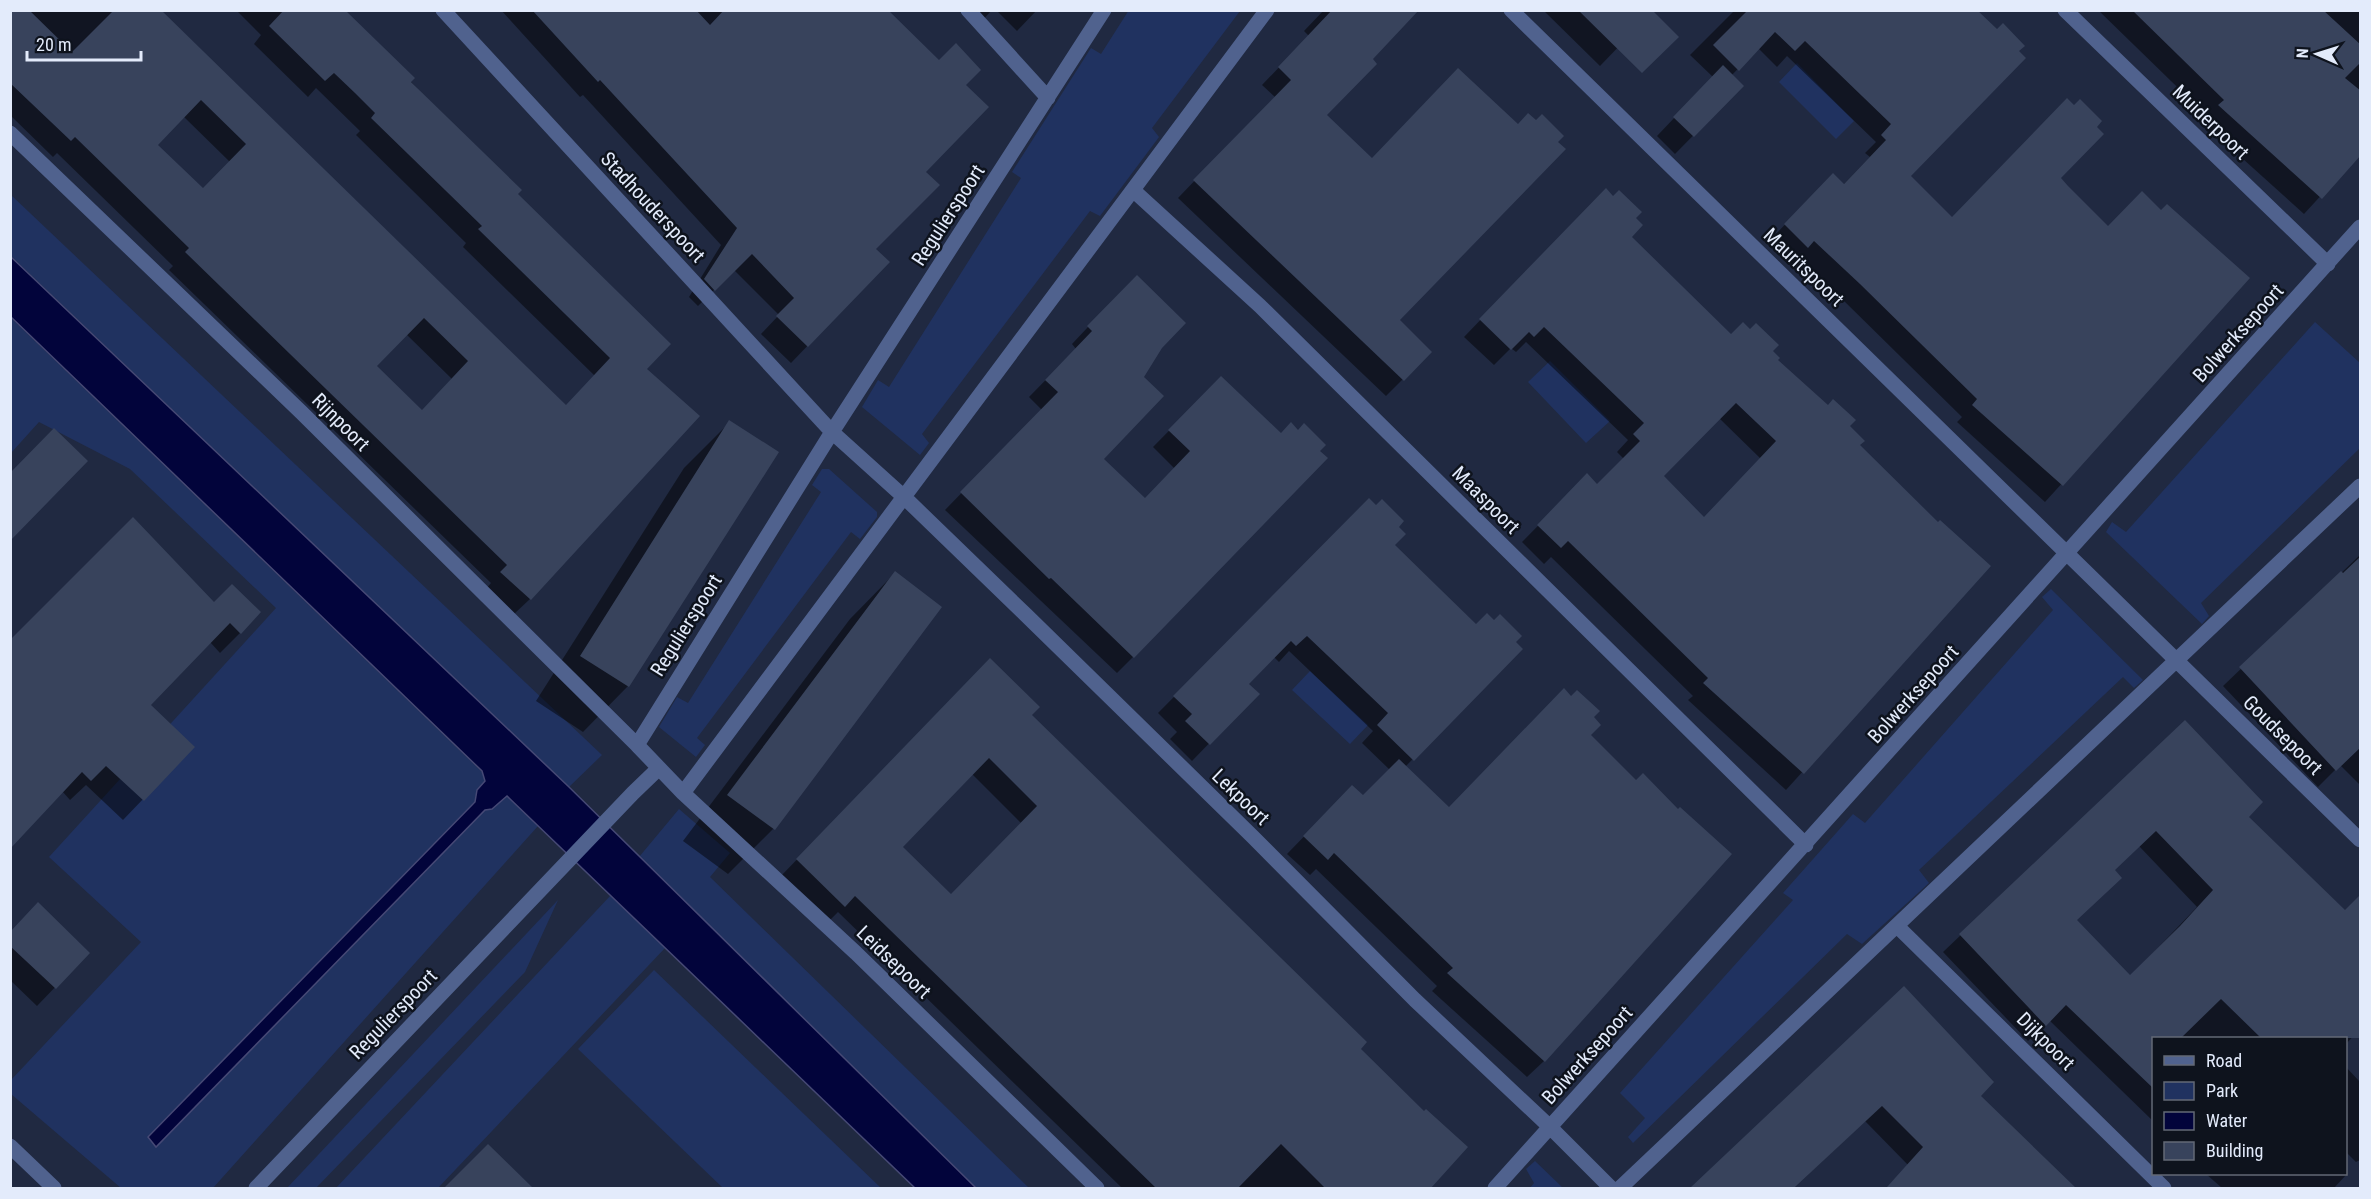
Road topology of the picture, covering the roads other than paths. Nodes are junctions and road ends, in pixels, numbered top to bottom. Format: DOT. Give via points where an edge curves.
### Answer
graph roads {
  1 [pos="443,10"];
  2 [pos="968,10"];
  3 [pos="1104,10"];
  4 [pos="1267,10"];
  5 [pos="1511,10"];
  6 [pos="2065,10"];
  7 [pos="1048,98"];
  8 [pos="10,133"];
  9 [pos="1133,190"];
  10 [pos="2361,228"];
  11 [pos="2328,264"];
  12 [pos="832,432"];
  13 [pos="2361,486"];
  14 [pos="904,497"];
  15 [pos="2068,553"];
  16 [pos="2177,660"];
  17 [pos="637,745"];
  18 [pos="659,768"];
  19 [pos="683,793"];
  20 [pos="2361,840"];
  21 [pos="1806,845"];
  22 [pos="1897,926"];
  23 [pos="1550,1127"];
  24 [pos="10,1146"];
  25 [pos="54,1188"];
  26 [pos="256,1188"];
  27 [pos="1097,1188"];
  28 [pos="1495,1188"];
  29 [pos="1611,1188"];
  30 [pos="1620,1188"];
  31 [pos="2164,1188"];
  1 -- 12 [label="street, Stadhouderspoort"];
  2 -- 7 [label="street"];
  3 -- 7 [label="street, Regulierspoort"];
  4 -- 9 [label="street"];
  5 -- 15 [label="street, Mauritspoort"];
  6 -- 11 [label="street, Muiderpoort"];
  7 -- 12 [label="street, Regulierspoort"];
  8 -- 17 [label="street, Rijnpoort" via="301,412"];
  9 -- 14 [label="street"];
  9 -- 21 [label="street, Maaspoort" via="1260,306"];
  10 -- 11 [label="street, Bolwerksepoort"];
  11 -- 15 [label="street, Bolwerksepoort"];
  12 -- 14 [label="street, Stadhouderspoort"];
  12 -- 17 [label="street, Regulierspoort"];
  13 -- 16 [label="street"];
  14 -- 19 [label="street"];
  14 -- 23 [label="street, Lekpoort" via="1415,1000"];
  15 -- 16 [label="street, Mauritspoort"];
  15 -- 21 [label="street, Bolwerksepoort"];
  16 -- 20 [label="street, Goudsepoort"];
  16 -- 22 [label="street"];
  17 -- 18 [label="street"];
  18 -- 19 [label="street, Leidsepoort"];
  18 -- 26 [label="street, Regulierspoort"];
  19 -- 27 [label="street, Leidsepoort" via="856,953"];
  21 -- 23 [label="street, Bolwerksepoort"];
  22 -- 30 [label="street"];
  22 -- 31 [label="street, Dijkpoort"];
  23 -- 28 [label="street, Bolwerksepoort"];
  23 -- 29 [label="street, Lekpoort"];
  24 -- 25 [label="street"];
}
